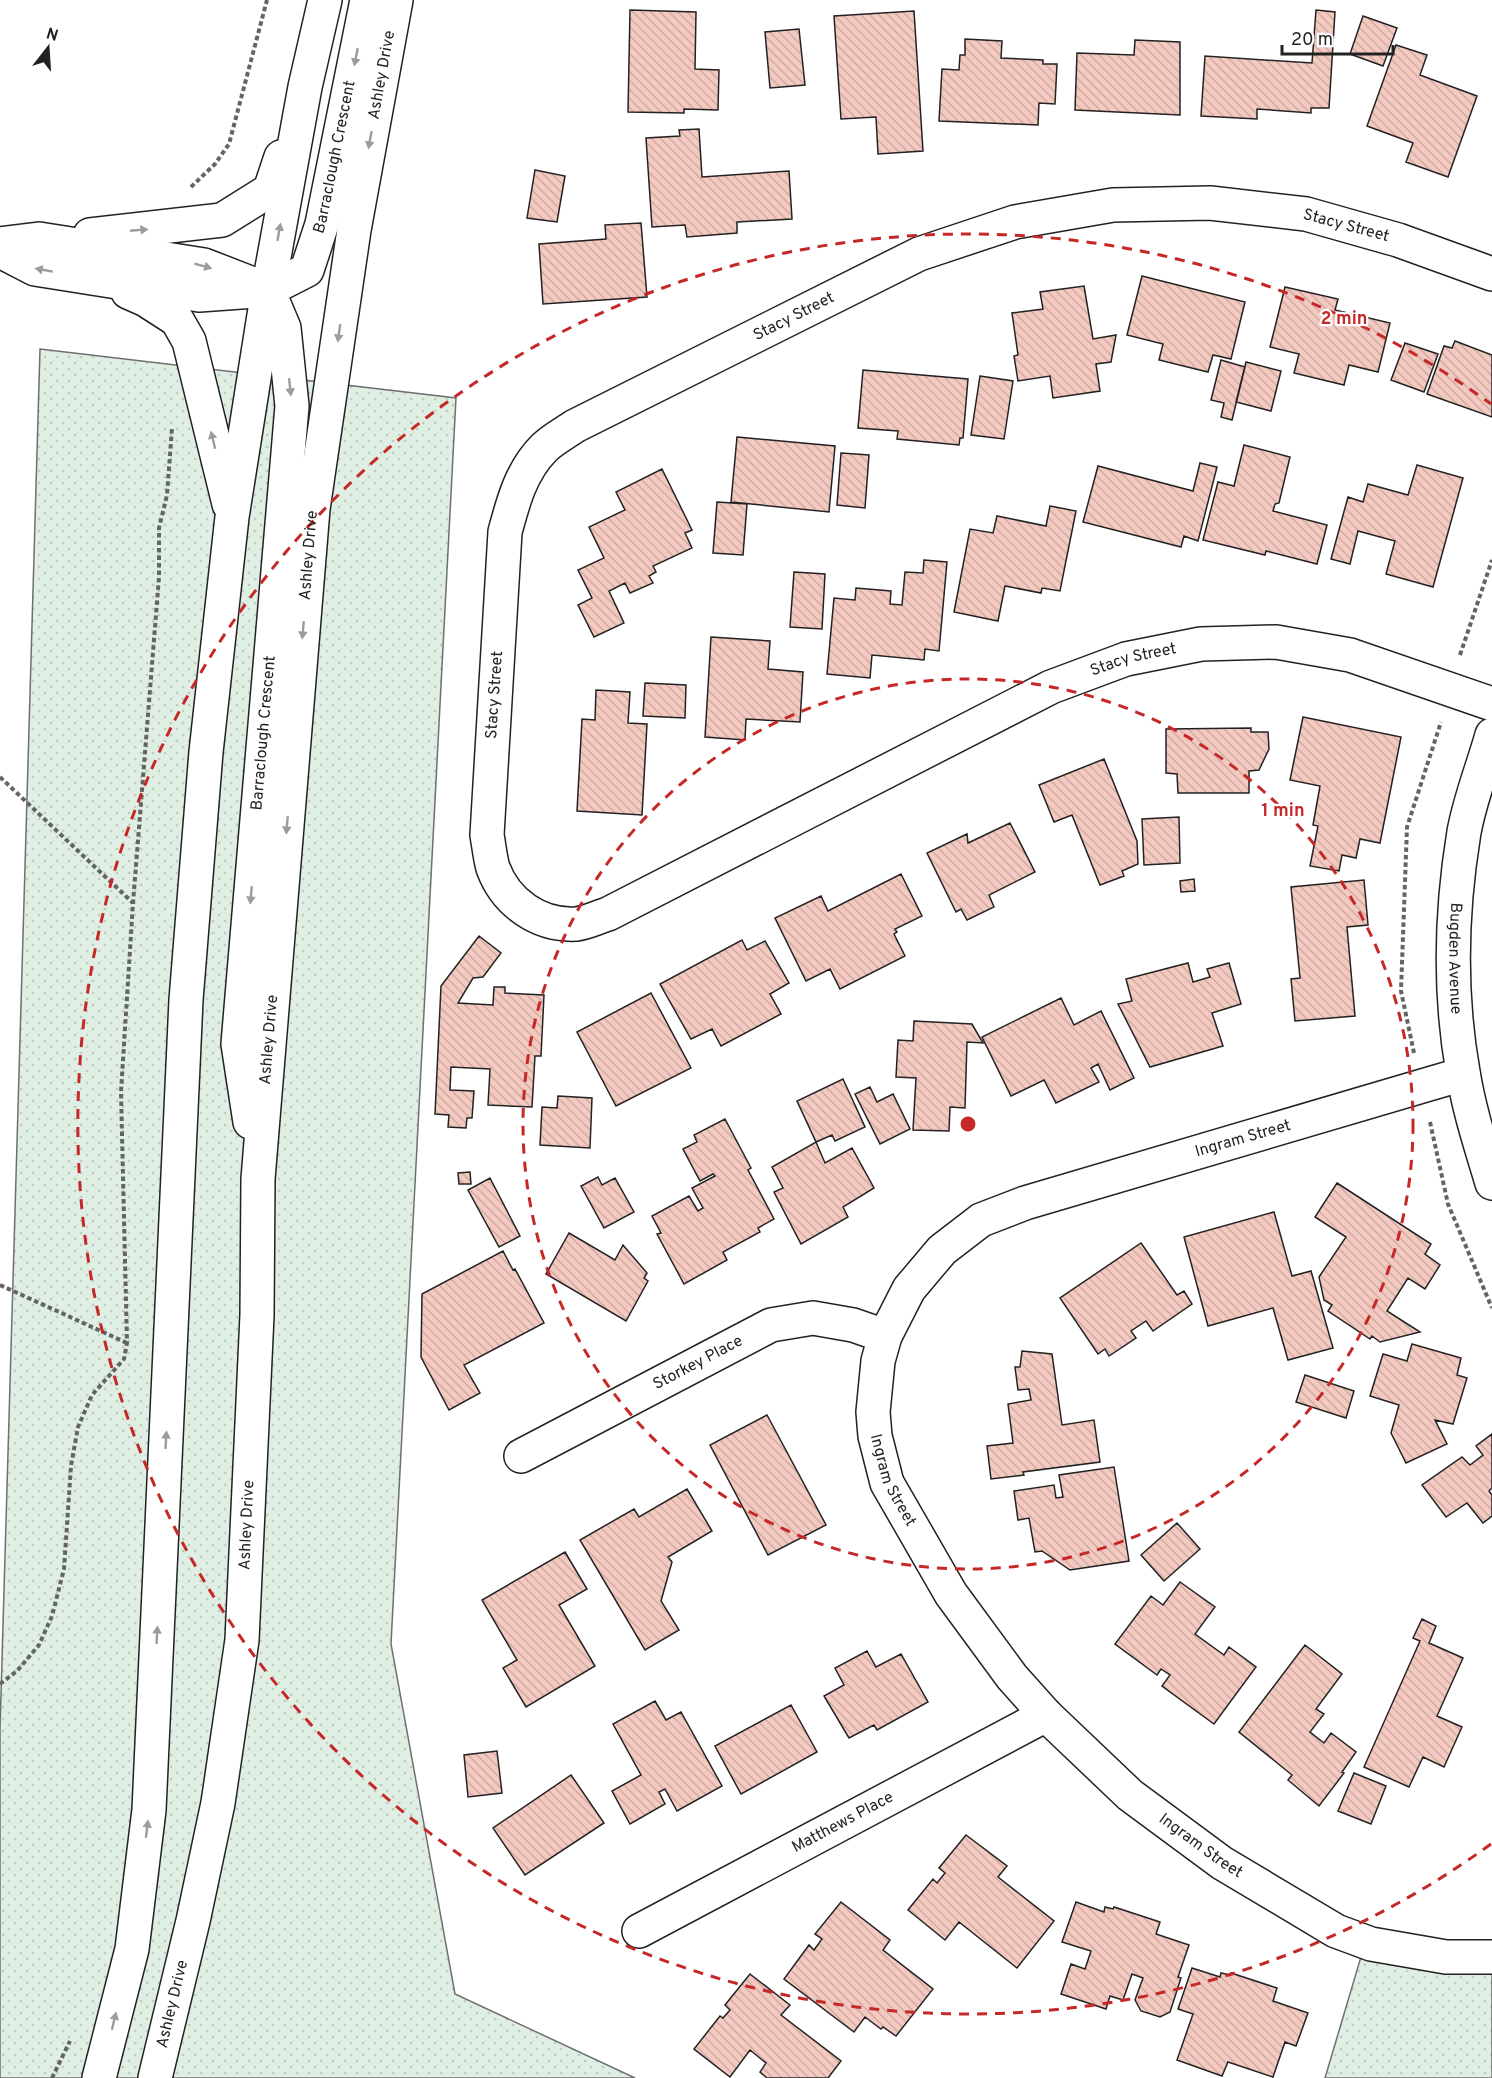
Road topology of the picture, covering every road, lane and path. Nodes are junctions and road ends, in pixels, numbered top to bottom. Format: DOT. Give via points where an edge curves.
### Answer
graph roads {
  1 [pos="267,0"];
  2 [pos="325,0"];
  3 [pos="367,0"];
  4 [pos="396,0"];
  5 [pos="305,87"];
  6 [pos="186,191"];
  7 [pos="39,239"];
  8 [pos="0,244"];
  9 [pos="0,251"];
  10 [pos="1492,274"];
  11 [pos="92,278"];
  12 [pos="268,290"];
  13 [pos="171,419"];
  14 [pos="232,517"];
  15 [pos="1492,704"];
  16 [pos="1492,735"];
  17 [pos="0,777"];
  18 [pos="133,903"];
  19 [pos="1463,1074"];
  20 [pos="258,1179"];
  21 [pos="1492,1183"];
  22 [pos="0,1286"];
  23 [pos="885,1336"];
  24 [pos="128,1344"];
  25 [pos="521,1456"];
  26 [pos="0,1684"];
  27 [pos="1046,1715"];
  28 [pos="639,1931"];
  29 [pos="1492,1957"];
  30 [pos="99,2078"];
  31 [pos="155,2078"];
  1 -- 6 [label="path" via="229,144 215,164"];
  2 -- 5 [label="street"];
  3 -- 12 [label="street, Barraclough Crescent, one-way" via="322,224 307,270"];
  4 -- 20 [label="street, Ashley Drive, one-way" via="354,230 313,509"];
  7 -- 5 [label="street, one-way" via="222,220 270,190"];
  12 -- 5 [label="street, one-way"];
  7 -- 8 [label="street"];
  7 -- 12 [label="street, one-way" via="204,265"];
  11 -- 9 [label="street, Barraclough Crescent, one-way" via="35,269"];
  10 -- 15 [label="street, Stacy Street" via="1398,240 1306,214 1210,202 1113,205 1015,222 919,254 575,426 545,446 533,461 514,494 505,532 487,835 493,868 510,897 547,922 578,924 608,914 1051,687 1126,659 1201,644 1276,642 1350,655"];
  11 -- 12 [label="street, Barraclough Crescent" via="199,295"];
  14 -- 11 [label="street, one-way" via="189,341 177,320 146,300"];
  12 -- 14 [label="street"];
  12 -- 20 [label="street, Barraclough Crescent, one-way" via="284,328 292,406 238,1044"];
  13 -- 18 [label="path" via="167,495 159,528 158,600"];
  30 -- 14 [label="street, one-way" via="132,1949 149,1810 186,1000"];
  16 -- 19 [label="street, Bugden Avenue" via="1465,830 1453,928 1456,1026"];
  17 -- 18 [label="path"];
  18 -- 24 [label="path" via="121,1092"];
  19 -- 21 [label="street, Bugden Avenue"];
  19 -- 23 [label="street, Ingram Street" via="1025,1203 981,1220 942,1250 909,1289"];
  20 -- 31 [label="street, Ashley Drive" via="257,1315 242,1640 218,1803"];
  22 -- 24 [label="path"];
  23 -- 25 [label="street, Storkey Place" via="813,1318 771,1325"];
  23 -- 27 [label="street, Ingram Street" via="878,1361 873,1412 887,1483 951,1594 1012,1677"];
  24 -- 26 [label="path" via="124,1359 92,1395 78,1427 71,1466 64,1569 52,1616 39,1645"];
  27 -- 28 [label="street, Matthews Place"];
  27 -- 29 [label="street, Ingram Street" via="1130,1794 1222,1863 1335,1931 1371,1944 1446,1958"];
}
